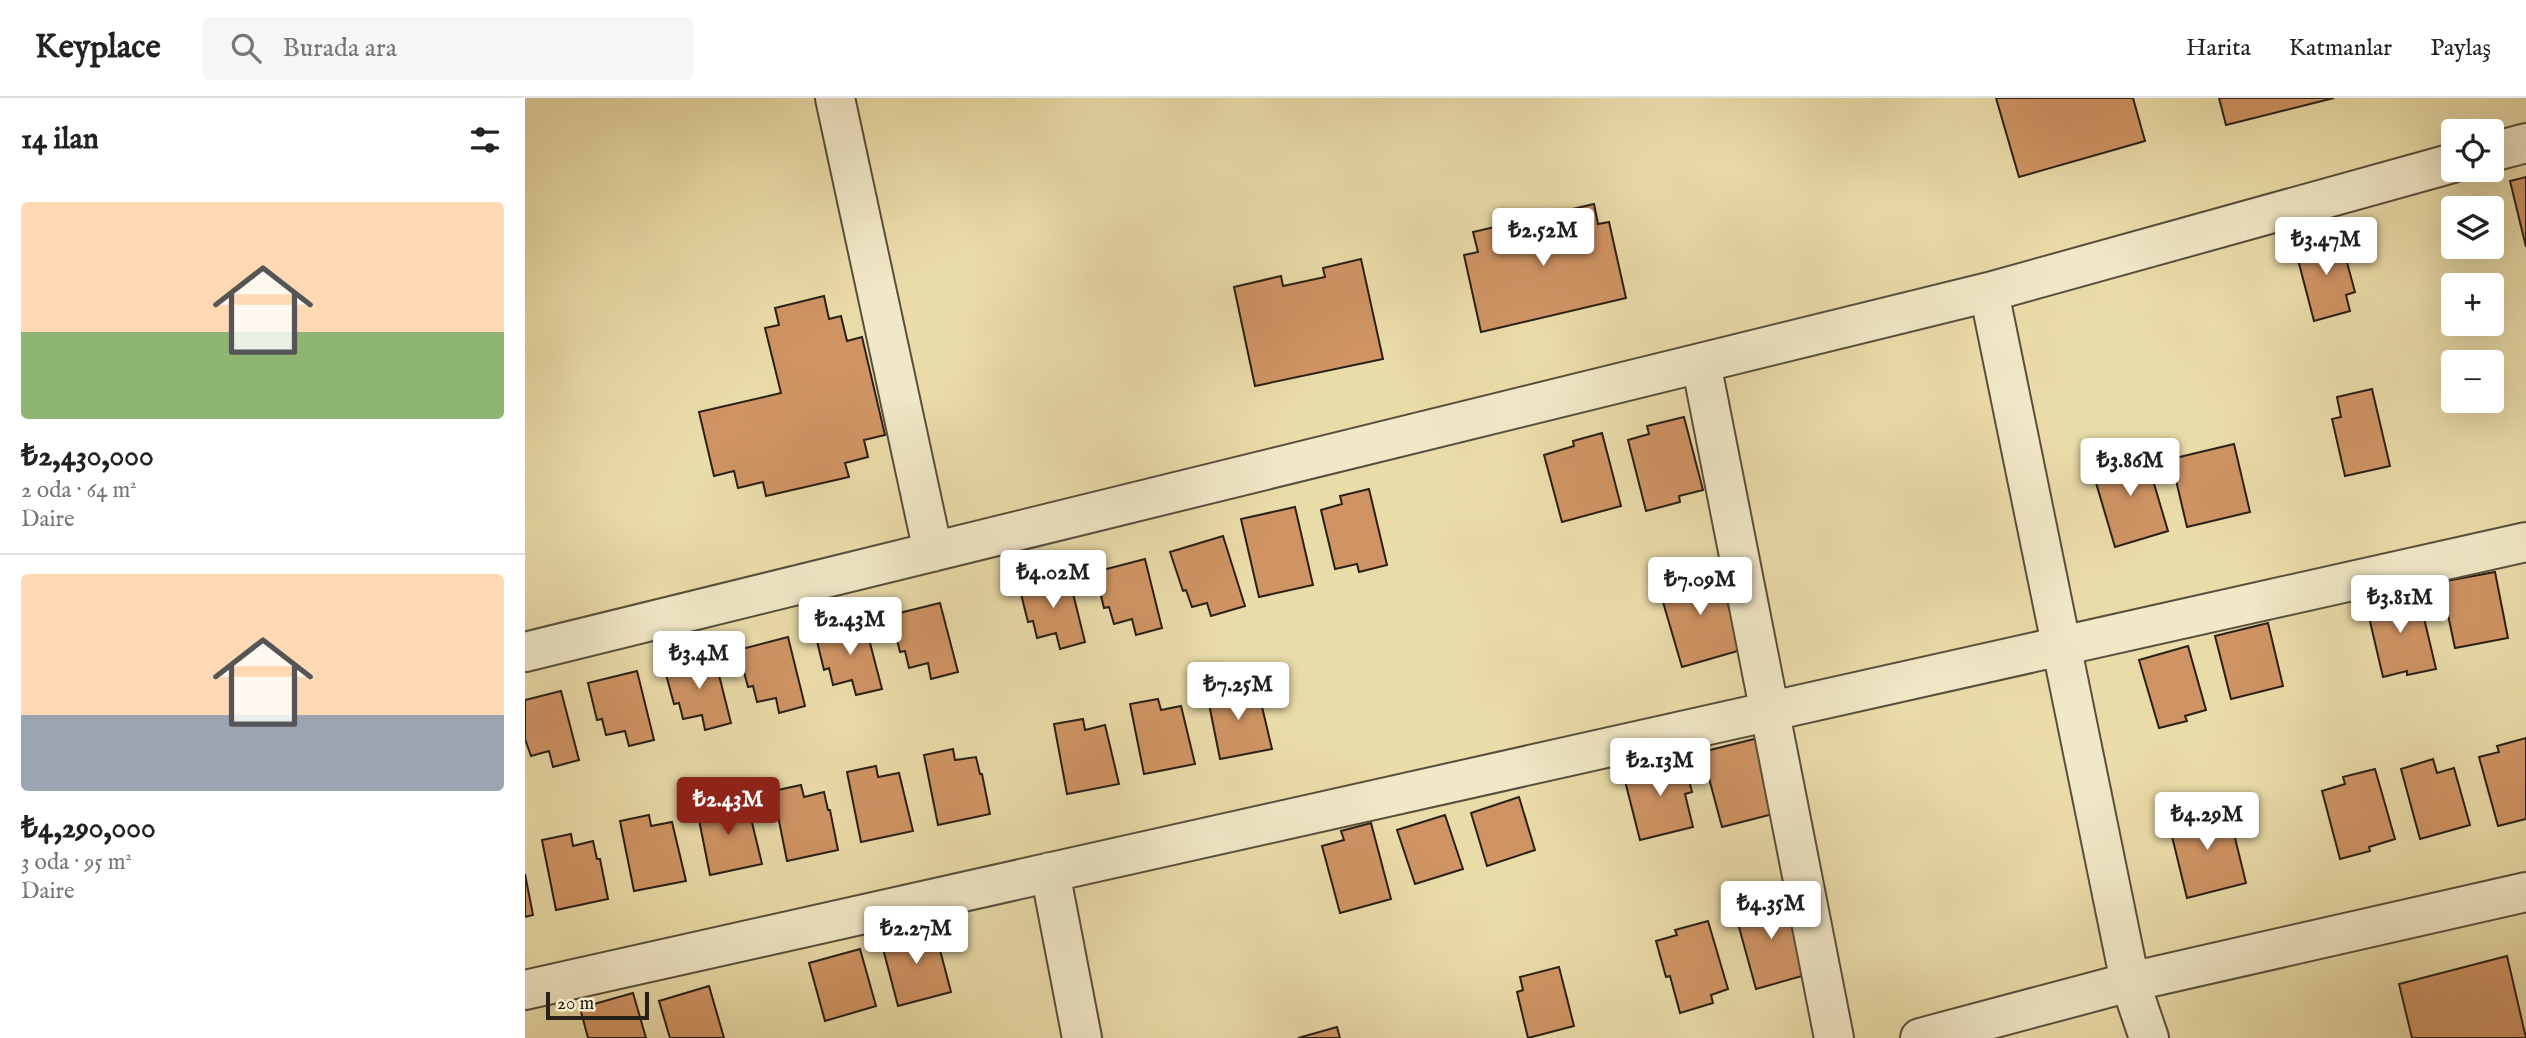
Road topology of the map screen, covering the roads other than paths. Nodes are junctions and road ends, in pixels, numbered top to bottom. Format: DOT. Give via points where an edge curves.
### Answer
graph roads {
  1 [pos="835,98"];
  2 [pos="2526,143"];
  3 [pos="2504,149"];
  4 [pos="2441,166"];
  5 [pos="1989,292"];
  6 [pos="1701,363"];
  7 [pos="2526,542"];
  8 [pos="933,552"];
  9 [pos="2061,645"];
  10 [pos="525,652"];
  11 [pos="1771,711"];
  12 [pos="1050,872"];
  13 [pos="2526,892"];
  14 [pos="2130,982"];
  15 [pos="525,990"];
  16 [pos="1082,1038"];
  17 [pos="1834,1038"];
  18 [pos="1920,1038"];
  19 [pos="2149,1038"];
  1 -- 8 [label="street"];
  2 -- 3 [label="street"];
  4 -- 5 [label="street"];
  5 -- 6 [label="street"];
  5 -- 9 [label="street"];
  6 -- 8 [label="street"];
  6 -- 11 [label="street"];
  7 -- 9 [label="street"];
  8 -- 10 [label="street"];
  9 -- 11 [label="street"];
  9 -- 14 [label="street"];
  11 -- 12 [label="street"];
  11 -- 17 [label="street"];
  12 -- 15 [label="street"];
  12 -- 16 [label="street"];
  13 -- 14 [label="street"];
  14 -- 18 [label="street"];
  14 -- 19 [label="street"];
}
